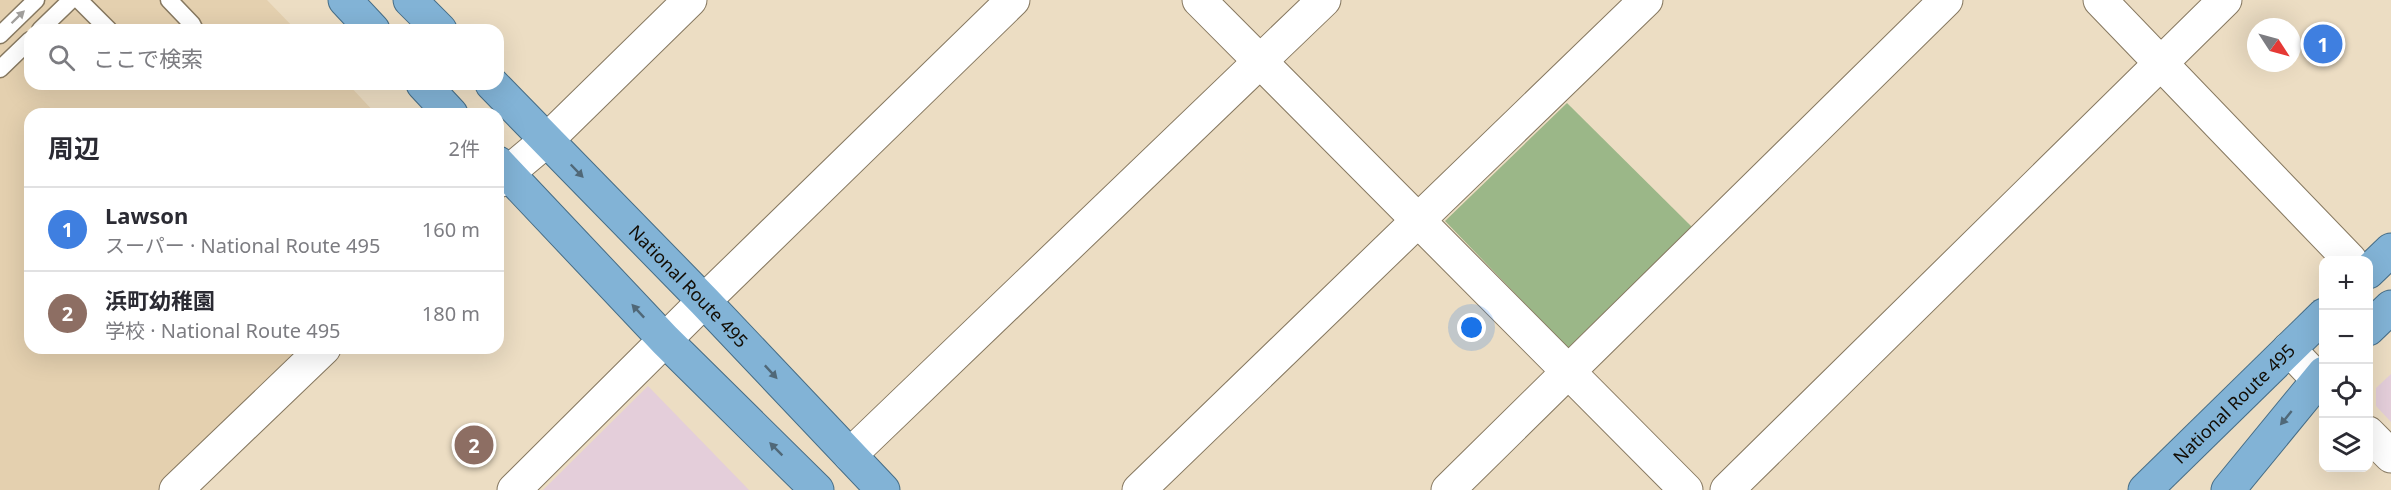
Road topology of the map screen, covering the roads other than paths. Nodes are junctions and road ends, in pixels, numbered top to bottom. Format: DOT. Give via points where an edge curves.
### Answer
graph roads {
  1 [pos="36,0"];
  2 [pos="71,0"];
  3 [pos="79,0"];
  4 [pos="169,0"];
  5 [pos="345,0"];
  6 [pos="410,0"];
  7 [pos="690,0"];
  8 [pos="1013,0"];
  9 [pos="1199,0"];
  10 [pos="1324,0"];
  11 [pos="1646,0"];
  12 [pos="1946,0"];
  13 [pos="2100,0"];
  14 [pos="2225,0"];
  15 [pos="46,24"];
  16 [pos="103,24"];
  17 [pos="192,24"];
  18 [pos="367,24"];
  19 [pos="434,24"];
  20 [pos="0,35"];
  21 [pos="24,46"];
  22 [pos="1260,63"];
  23 [pos="2161,64"];
  24 [pos="0,69"];
  25 [pos="429,90"];
  26 [pos="498,90"];
  27 [pos="446,108"];
  28 [pos="547,140"];
  29 [pos="504,170"];
  30 [pos="504,175"];
  31 [pos="1419,222"];
  32 [pos="2391,250"];
  33 [pos="2345,256"];
  34 [pos="2373,267"];
  35 [pos="704,301"];
  36 [pos="2391,307"];
  37 [pos="2319,320"];
  38 [pos="2373,324"];
  39 [pos="665,340"];
  40 [pos="2289,349"];
  41 [pos="318,354"];
  42 [pos="1570,372"];
  43 [pos="2319,378"];
  44 [pos="2319,382"];
  45 [pos="2373,438"];
  46 [pos="850,455"];
  47 [pos="2391,456"];
  48 [pos="176,490"];
  49 [pos="514,490"];
  50 [pos="817,490"];
  51 [pos="883,490"];
  52 [pos="1139,490"];
  53 [pos="1448,490"];
  54 [pos="1686,490"];
  55 [pos="1726,490"];
  56 [pos="2145,490"];
  57 [pos="2228,490"];
  20 -- 1 [label="lane, one-way"];
  2 -- 15 [label="lane"];
  3 -- 16 [label="lane"];
  4 -- 17 [label="lane"];
  5 -- 18 [label="highway"];
  6 -- 19 [label="highway"];
  7 -- 28 [label="street"];
  8 -- 35 [label="street"];
  9 -- 22 [label="street"];
  10 -- 22 [label="street"];
  11 -- 31 [label="street"];
  12 -- 42 [label="street"];
  13 -- 23 [label="street"];
  14 -- 23 [label="street"];
  21 -- 24 [label="lane"];
  22 -- 31 [label="street"];
  22 -- 46 [label="street"];
  23 -- 33 [label="street"];
  23 -- 55 [label="street"];
  25 -- 27 [label="highway"];
  26 -- 28 [label="highway, National Route 495"];
  28 -- 29 [label="street"];
  28 -- 35 [label="highway, National Route 495, one-way"];
  39 -- 30 [label="highway, one-way"];
  31 -- 42 [label="street"];
  31 -- 52 [label="street"];
  32 -- 34 [label="highway"];
  35 -- 39 [label="street"];
  35 -- 46 [label="highway, National Route 495, one-way"];
  36 -- 38 [label="highway"];
  37 -- 40 [label="highway, National Route 495"];
  39 -- 49 [label="street"];
  50 -- 39 [label="highway, one-way"];
  40 -- 43 [label="street"];
  40 -- 56 [label="highway, National Route 495"];
  41 -- 48 [label="street"];
  42 -- 53 [label="street"];
  42 -- 54 [label="street"];
  44 -- 57 [label="highway, one-way"];
  45 -- 47 [label="street"];
  46 -- 51 [label="highway, National Route 495"];
}
